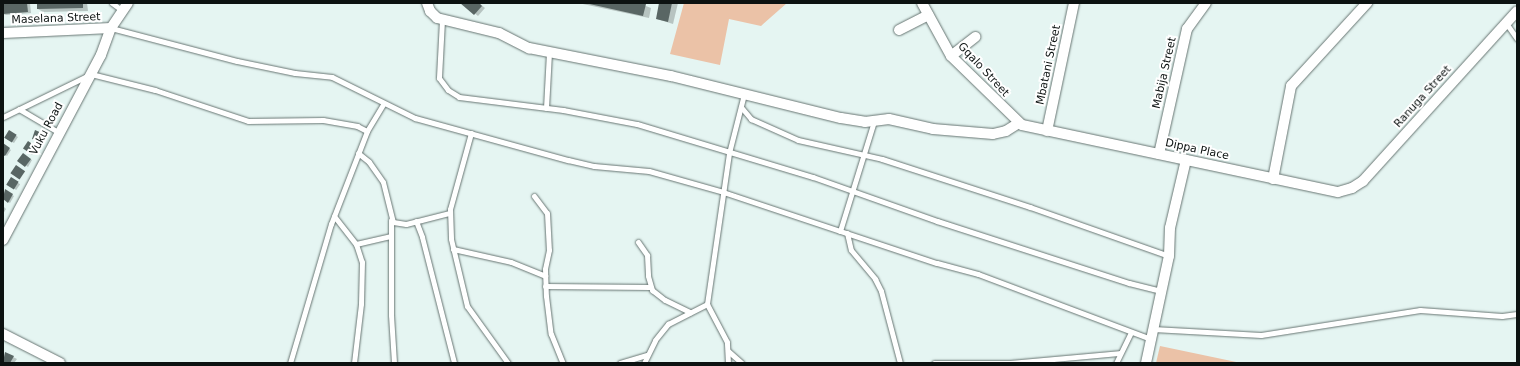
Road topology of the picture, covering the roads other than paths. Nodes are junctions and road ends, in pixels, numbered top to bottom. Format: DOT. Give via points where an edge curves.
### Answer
graph roads {
  1 [pos="112,3"];
  2 [pos="427,3"];
  3 [pos="922,3"];
  4 [pos="1074,3"];
  5 [pos="1206,3"];
  6 [pos="1366,3"];
  7 [pos="125,7"];
  8 [pos="1517,12"];
  9 [pos="928,15"];
  10 [pos="442,20"];
  11 [pos="1506,24"];
  12 [pos="111,28"];
  13 [pos="899,30"];
  14 [pos="3,33"];
  15 [pos="975,37"];
  16 [pos="1517,39"];
  17 [pos="549,52"];
  18 [pos="951,56"];
  19 [pos="91,74"];
  20 [pos="744,94"];
  21 [pos="383,104"];
  22 [pos="741,107"];
  23 [pos="546,108"];
  24 [pos="19,109"];
  25 [pos="3,117"];
  26 [pos="874,121"];
  27 [pos="1019,123"];
  28 [pos="367,131"];
  29 [pos="1047,131"];
  30 [pos="58,132"];
  31 [pos="471,133"];
  32 [pos="358,153"];
  33 [pos="729,153"];
  34 [pos="864,154"];
  35 [pos="1159,154"];
  36 [pos="1186,160"];
  37 [pos="1273,179"];
  38 [pos="851,190"];
  39 [pos="723,192"];
  40 [pos="1342,192"];
  41 [pos="534,196"];
  42 [pos="450,213"];
  43 [pos="334,216"];
  44 [pos="391,220"];
  45 [pos="416,221"];
  46 [pos="840,231"];
  47 [pos="847,233"];
  48 [pos="390,236"];
  49 [pos="3,240"];
  50 [pos="638,242"];
  51 [pos="356,244"];
  52 [pos="453,248"];
  53 [pos="1169,256"];
  54 [pos="545,276"];
  55 [pos="545,286"];
  56 [pos="650,287"];
  57 [pos="1160,290"];
  58 [pos="707,304"];
  59 [pos="690,312"];
  60 [pos="1517,314"];
  61 [pos="1131,332"];
  62 [pos="3,334"];
  63 [pos="1152,334"];
  64 [pos="728,351"];
  65 [pos="1119,353"];
  66 [pos="647,355"];
  67 [pos="1063,361"];
  68 [pos="60,363"];
  69 [pos="290,363"];
  70 [pos="354,363"];
  71 [pos="394,363"];
  72 [pos="454,363"];
  73 [pos="508,363"];
  74 [pos="564,363"];
  75 [pos="620,363"];
  76 [pos="644,363"];
  77 [pos="728,363"];
  78 [pos="742,363"];
  79 [pos="900,363"];
  80 [pos="934,363"];
  81 [pos="1116,363"];
  82 [pos="1146,363"];
  1 -- 7 [label="lane"];
  2 -- 10 [label="street" via="432,14"];
  3 -- 9 [label="street, Gqalo Street"];
  4 -- 29 [label="street, Mbatani Street"];
  5 -- 35 [label="street, Mabija Street" via="1187,29"];
  6 -- 37 [label="street" via="1291,86"];
  7 -- 12 [label="street, Vuku Road"];
  8 -- 11 [label="street, Ranuga Street"];
  9 -- 13 [label="street"];
  9 -- 18 [label="street, Gqalo Street"];
  10 -- 17 [label="street" via="499,33 525,46"];
  10 -- 23 [label="lane" via="439,74 448,90 463,98"];
  11 -- 16 [label="lane"];
  11 -- 40 [label="street, Ranuga Street" via="1363,180"];
  12 -- 14 [label="street, Maselana Street"];
  12 -- 19 [label="street, Vuku Road"];
  12 -- 21 [label="lane" via="237,61 295,73 332,77"];
  15 -- 18 [label="street"];
  17 -- 20 [label="street" via="671,76"];
  17 -- 23 [label="lane"];
  18 -- 27 [label="street, Gqalo Street"];
  19 -- 24 [label="lane"];
  19 -- 28 [label="lane" via="169,95 248,121 323,120 357,126"];
  19 -- 30 [label="street, Vuku Road"];
  20 -- 22 [label="lane"];
  20 -- 26 [label="street" via="841,118"];
  21 -- 28 [label="lane"];
  21 -- 31 [label="lane" via="415,118"];
  22 -- 33 [label="lane"];
  22 -- 34 [label="lane" via="751,119 787,135"];
  23 -- 33 [label="lane" via="637,124"];
  24 -- 25 [label="lane"];
  24 -- 30 [label="lane"];
  26 -- 27 [label="street" via="889,119 933,129 993,134 1006,131"];
  26 -- 34 [label="lane"];
  27 -- 29 [label="street, Gqalo Street"];
  28 -- 32 [label="lane"];
  29 -- 35 [label="street, Dippa Place"];
  30 -- 49 [label="street, Vuku Road"];
  31 -- 39 [label="lane" via="568,160 594,166 649,171"];
  31 -- 42 [label="lane" via="454,186"];
  32 -- 43 [label="lane"];
  32 -- 44 [label="lane" via="383,182"];
  33 -- 38 [label="lane"];
  33 -- 39 [label="lane"];
  34 -- 38 [label="lane"];
  34 -- 53 [label="lane" via="1030,207"];
  35 -- 36 [label="street, Dippa Place"];
  36 -- 37 [label="street, Dippa Place"];
  36 -- 53 [label="street" via="1169,236"];
  37 -- 40 [label="street, Dippa Place"];
  38 -- 46 [label="lane"];
  38 -- 57 [label="lane" via="937,221 1129,283"];
  39 -- 46 [label="lane"];
  39 -- 58 [label="lane"];
  41 -- 54 [label="lane" via="547,213 549,250"];
  42 -- 45 [label="lane"];
  42 -- 52 [label="lane"];
  43 -- 51 [label="lane"];
  43 -- 69 [label="lane"];
  44 -- 45 [label="lane" via="400,224"];
  44 -- 48 [label="lane"];
  45 -- 72 [label="lane"];
  46 -- 47 [label="lane"];
  47 -- 61 [label="lane" via="978,274"];
  47 -- 79 [label="lane" via="851,250 875,279 880,291"];
  48 -- 51 [label="lane"];
  48 -- 71 [label="lane"];
  50 -- 56 [label="lane" via="648,257"];
  51 -- 70 [label="lane" via="361,257 362,274"];
  52 -- 54 [label="lane" via="510,262"];
  52 -- 73 [label="lane" via="467,306"];
  53 -- 57 [label="street"];
  54 -- 55 [label="lane"];
  55 -- 56 [label="lane"];
  55 -- 74 [label="lane" via="551,334"];
  56 -- 59 [label="lane" via="659,296"];
  57 -- 63 [label="street"];
  58 -- 59 [label="lane"];
  58 -- 64 [label="lane" via="725,338"];
  59 -- 66 [label="lane" via="668,324"];
  60 -- 63 [label="lane" via="1502,316 1420,310 1261,335"];
  61 -- 63 [label="lane"];
  61 -- 65 [label="lane"];
  62 -- 68 [label="street"];
  63 -- 82 [label="street"];
  64 -- 77 [label="lane"];
  64 -- 78 [label="lane"];
  65 -- 67 [label="lane"];
  65 -- 81 [label="lane"];
  66 -- 75 [label="lane"];
  66 -- 76 [label="lane"];
  67 -- 80 [label="lane"];
}
